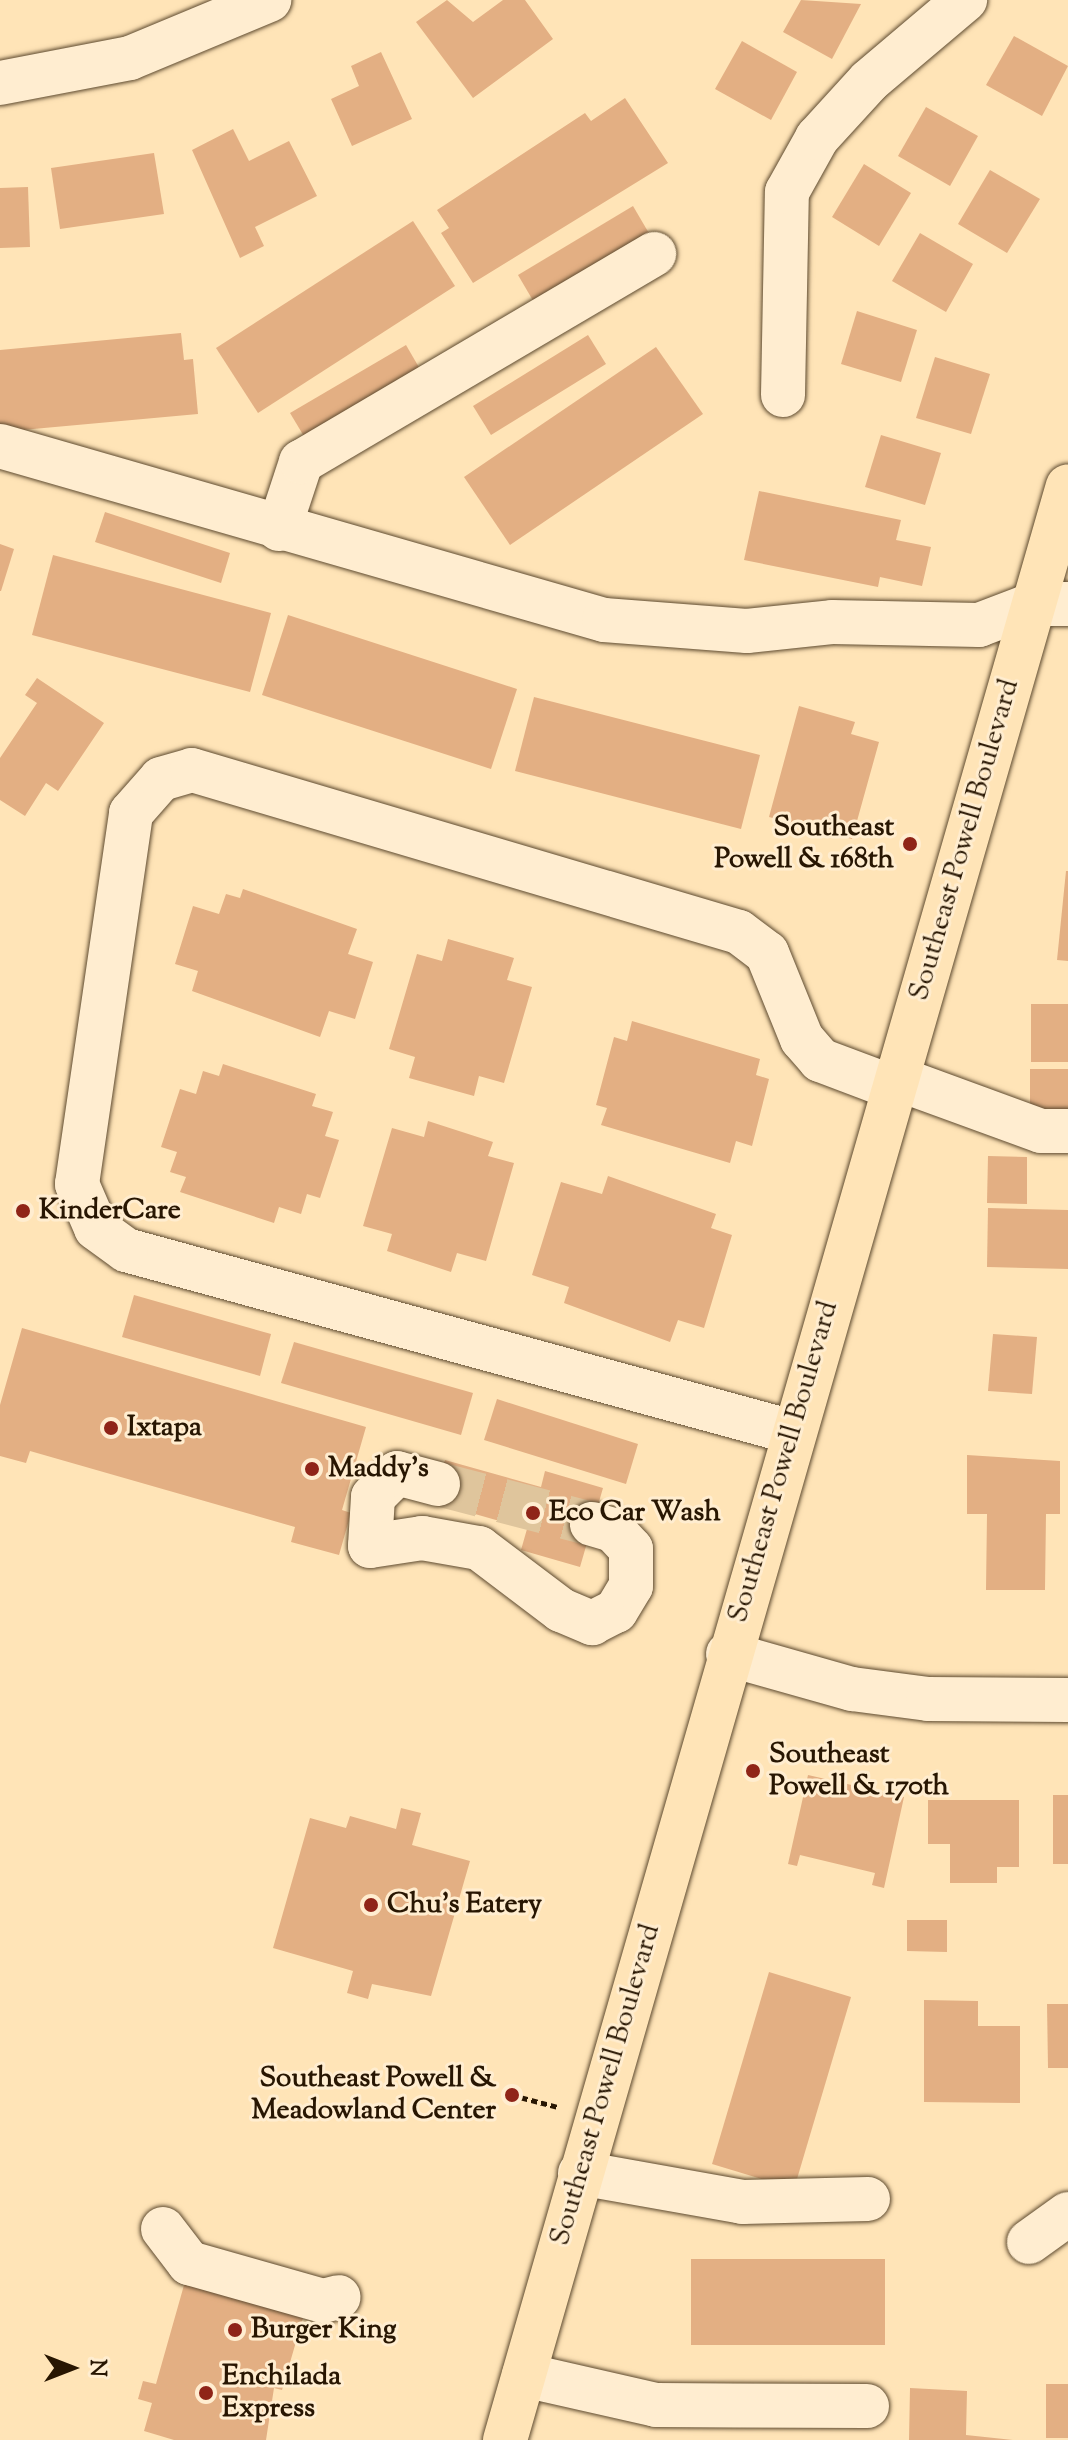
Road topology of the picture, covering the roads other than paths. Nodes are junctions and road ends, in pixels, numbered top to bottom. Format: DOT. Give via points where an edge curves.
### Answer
graph roads {
  1 [pos="269,0"];
  2 [pos="965,0"];
  3 [pos="0,83"];
  4 [pos="654,254"];
  5 [pos="783,395"];
  6 [pos="0,446"];
  7 [pos="1068,486"];
  8 [pos="279,529"];
  9 [pos="1051,604"];
  10 [pos="894,1082"];
  11 [pos="1068,1131"];
  12 [pos="792,1432"];
  13 [pos="438,1484"];
  14 [pos="592,1524"];
  15 [pos="728,1654"];
  16 [pos="1068,1700"];
  17 [pos="580,2173"];
  18 [pos="868,2199"];
  19 [pos="1068,2214"];
  20 [pos="163,2229"];
  21 [pos="1029,2242"];
  22 [pos="339,2297"];
  23 [pos="524,2375"];
  24 [pos="867,2406"];
  25 [pos="505,2440"];
  1 -- 3 [label="street" via="130,58"];
  2 -- 5 [label="street" via="848,104 817,138 787,192"];
  4 -- 8 [label="street" via="301,462"];
  6 -- 8 [label="street"];
  7 -- 9 [label="main road, Southeast Powell Boulevard"];
  8 -- 9 [label="street" via="604,620 747,631 832,622 979,625"];
  9 -- 10 [label="main road, Southeast Powell Boulevard"];
  10 -- 11 [label="street" via="1041,1131"];
  10 -- 12 [label="main road, Southeast Powell Boulevard"];
  10 -- 12 [label="street" via="820,1060 802,1039 767,953 739,932 192,770 161,779 131,813 77,1184 96,1228 126,1250"];
  12 -- 15 [label="main road, Southeast Powell Boulevard"];
  13 -- 14 [label="street" via="397,1473 373,1497 370,1546 422,1538 479,1548 561,1610 592,1623 616,1611 631,1586 631,1549 613,1530"];
  15 -- 16 [label="street" via="852,1689 928,1699"];
  15 -- 17 [label="main road, Southeast Powell Boulevard"];
  17 -- 18 [label="street" via="742,2202"];
  17 -- 23 [label="main road, Southeast Powell Boulevard"];
  19 -- 21 [label="street"];
  20 -- 22 [label="street" via="189,2263 323,2301"];
  23 -- 24 [label="street" via="656,2405"];
  23 -- 25 [label="main road, Southeast Powell Boulevard"];
}
